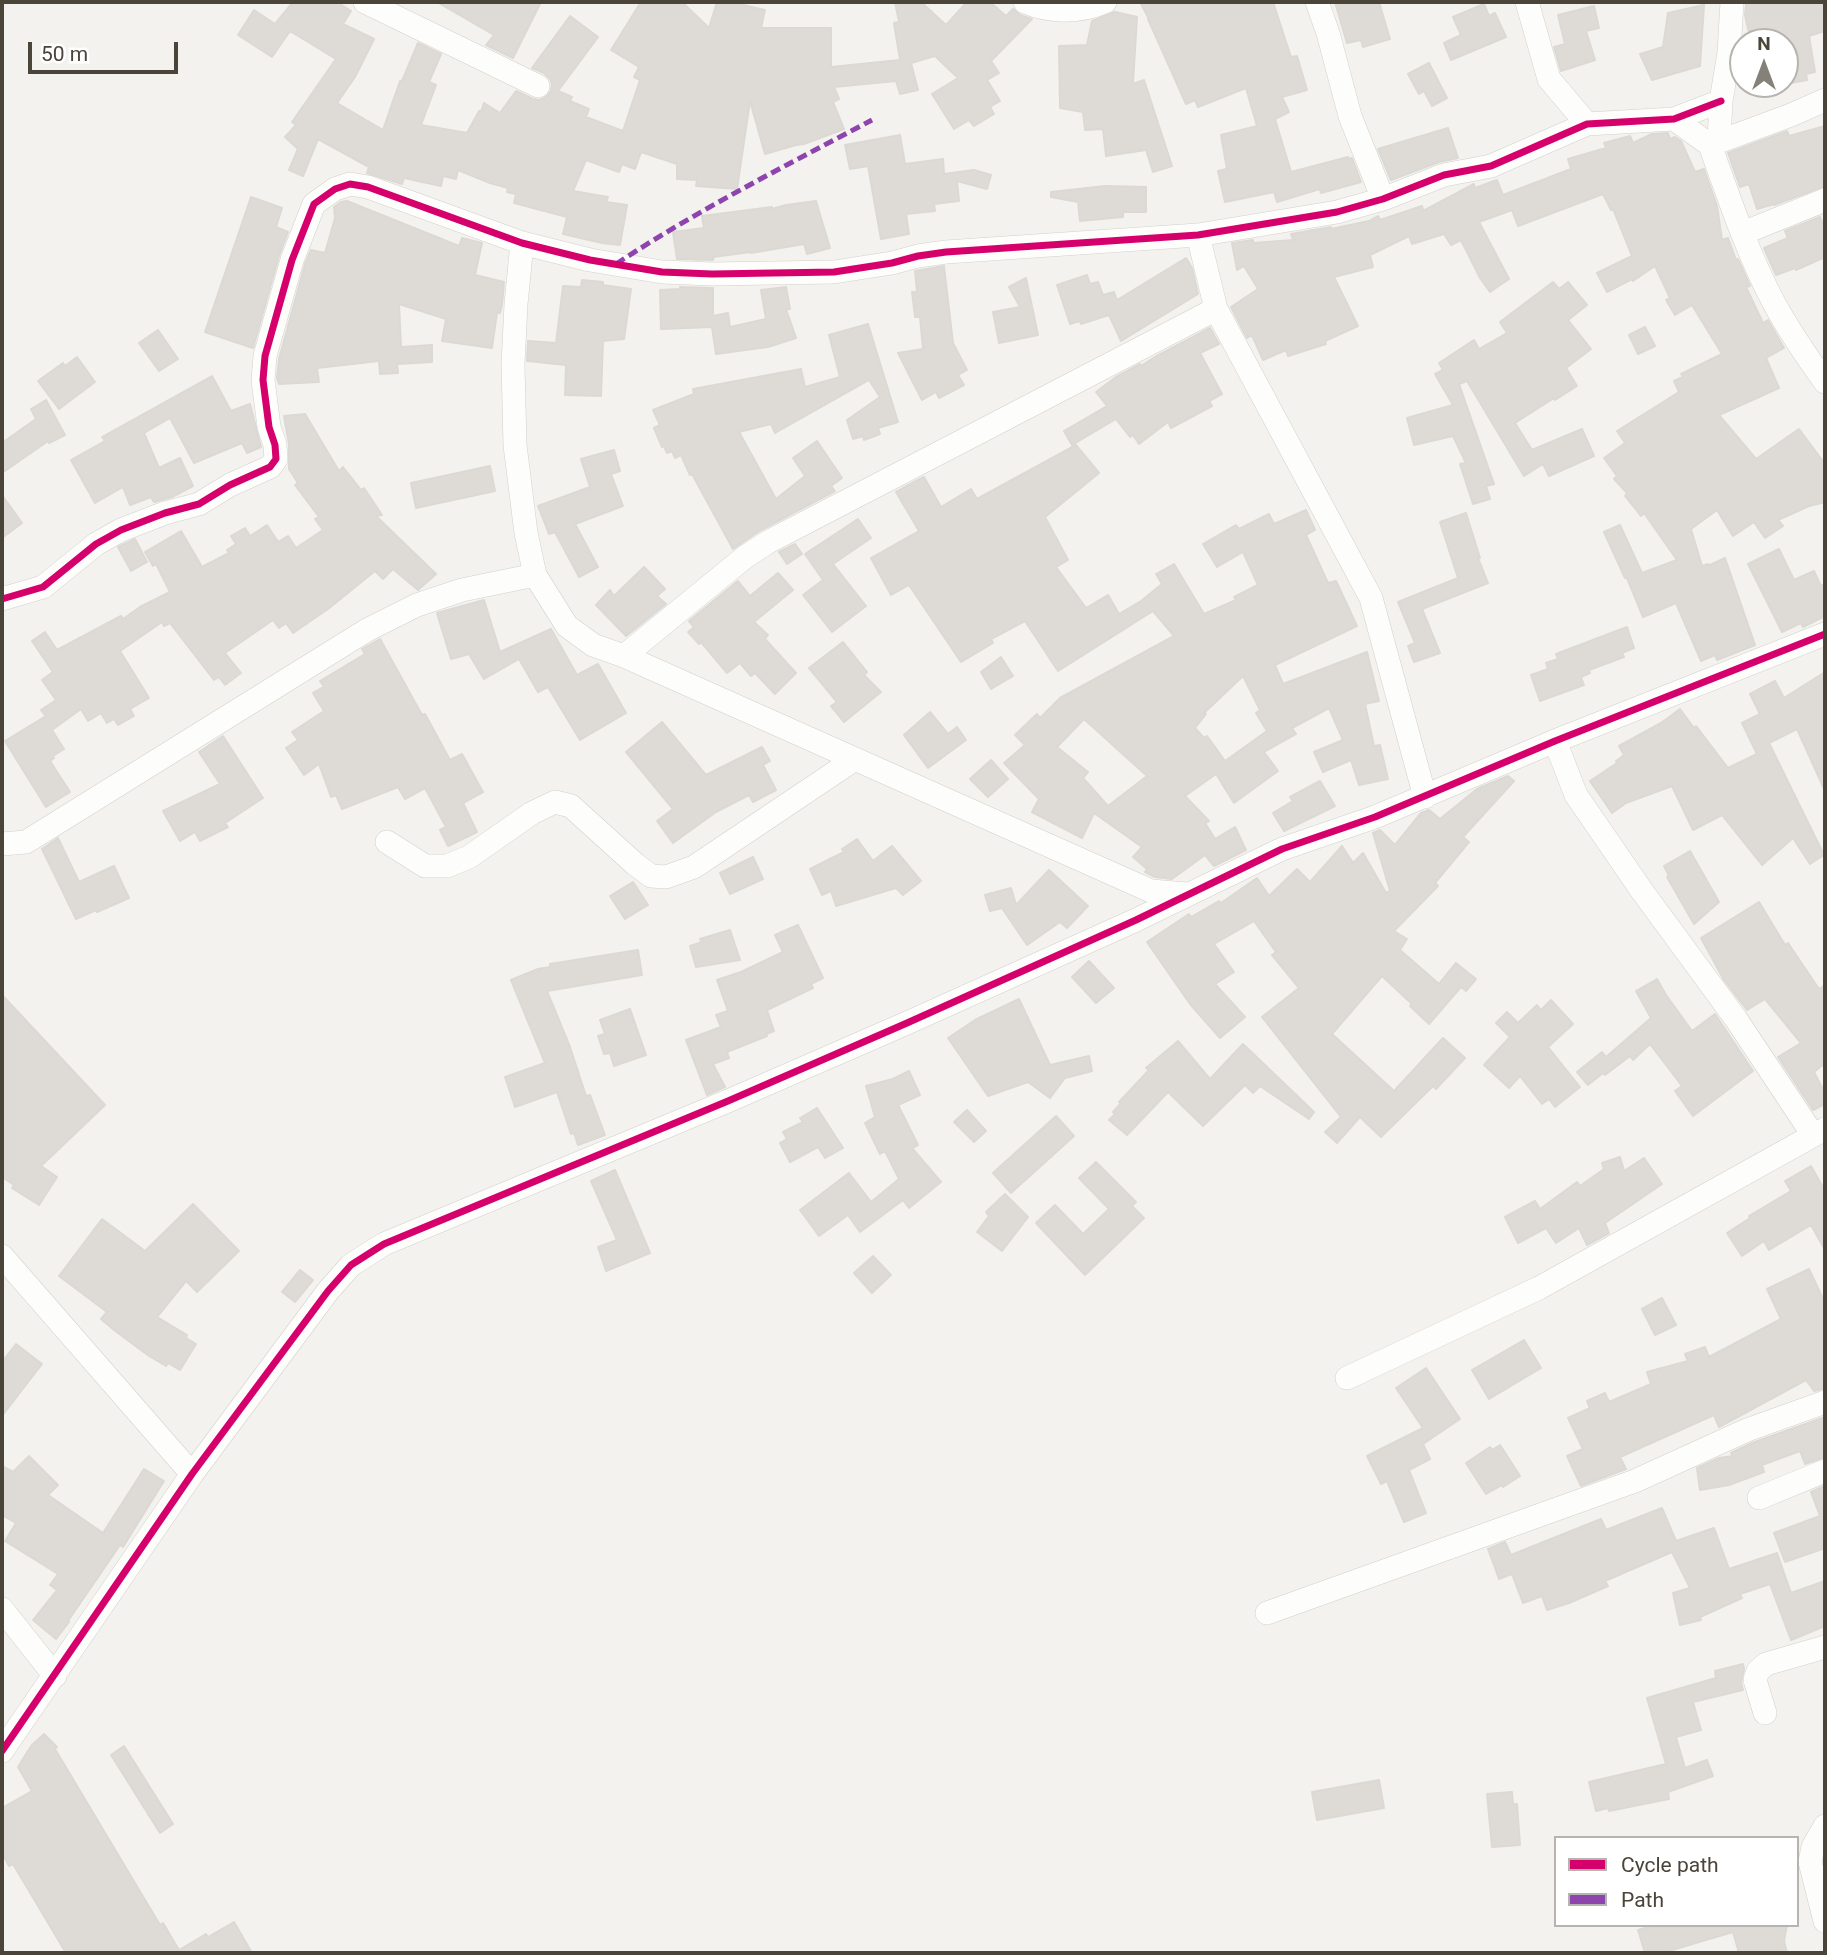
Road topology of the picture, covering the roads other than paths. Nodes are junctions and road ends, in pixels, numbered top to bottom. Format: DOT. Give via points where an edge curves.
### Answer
graph roads {
  1 [pos="365,2"];
  2 [pos="1025,2"];
  3 [pos="1105,2"];
  4 [pos="1317,2"];
  5 [pos="1527,2"];
  6 [pos="1732,2"];
  7 [pos="538,86"];
  8 [pos="1825,100"];
  9 [pos="1721,101"];
  10 [pos="1674,119"];
  11 [pos="1587,124"];
  12 [pos="1710,145"];
  13 [pos="1383,200"];
  14 [pos="1825,200"];
  15 [pos="1742,233"];
  16 [pos="1198,235"];
  17 [pos="522,243"];
  18 [pos="1216,309"];
  19 [pos="1825,382"];
  20 [pos="534,575"];
  21 [pos="2,599"];
  22 [pos="1825,634"];
  23 [pos="624,656"];
  24 [pos="1555,741"];
  25 [pos="855,759"];
  26 [pos="1425,797"];
  27 [pos="387,842"];
  28 [pos="2,844"];
  29 [pos="1186,894"];
  30 [pos="1819,1132"];
  31 [pos="2,1256"];
  32 [pos="1348,1378"];
  33 [pos="1825,1402"];
  34 [pos="1825,1471"];
  35 [pos="192,1474"];
  36 [pos="1759,1498"];
  37 [pos="2,1609"];
  38 [pos="1267,1613"];
  39 [pos="1825,1647"];
  40 [pos="55,1676"];
  41 [pos="1765,1713"];
  42 [pos="2,1751"];
  43 [pos="1825,1826"];
  44 [pos="1825,1922"];
  1 -- 7 [label="street"];
  2 -- 3 [label="street" via="1071,11"];
  4 -- 13 [label="street" via="1350,116"];
  5 -- 11 [label="street" via="1549,79"];
  6 -- 9 [label="street" via="1730,53"];
  8 -- 12 [label="street"];
  9 -- 10 [label="street"];
  9 -- 12 [label="street" via="1719,141"];
  10 -- 11 [label="street"];
  10 -- 12 [label="street"];
  11 -- 13 [label="street" via="1490,166 1444,175"];
  12 -- 15 [label="street"];
  13 -- 16 [label="street"];
  14 -- 15 [label="street"];
  15 -- 19 [label="street" via="1774,304"];
  16 -- 17 [label="street" via="946,252 834,272 768,274 662,272"];
  16 -- 18 [label="street"];
  17 -- 20 [label="street" via="513,364 515,445"];
  17 -- 21 [label="street" via="368,187 350,184 335,189 314,204 292,260 265,356 263,380 276,459 270,467 199,504 121,530 43,587"];
  18 -- 23 [label="street" via="768,542"];
  18 -- 26 [label="street" via="1371,598"];
  20 -- 23 [label="street" via="567,626 593,645"];
  20 -- 28 [label="street" via="462,590 404,611 26,842"];
  22 -- 24 [label="street"];
  23 -- 25 [label="street"];
  24 -- 26 [label="street"];
  24 -- 30 [label="street" via="1576,795"];
  25 -- 27 [label="street" via="694,867 666,877 652,876 571,806 555,802 447,866 425,866"];
  25 -- 29 [label="street" via="1151,891"];
  26 -- 29 [label="street" via="1282,849"];
  29 -- 35 [label="street" via="740,1096 384,1244 351,1265 328,1291"];
  30 -- 32 [label="street" via="1539,1288"];
  31 -- 35 [label="street"];
  33 -- 38 [label="street" via="1746,1430 1635,1481"];
  34 -- 36 [label="street"];
  35 -- 40 [label="street"];
  37 -- 40 [label="street"];
  39 -- 41 [label="street" via="1766,1664 1758,1671 1755,1680"];
  40 -- 42 [label="street"];
  43 -- 44 [label="street" via="1810,1862"];
}
